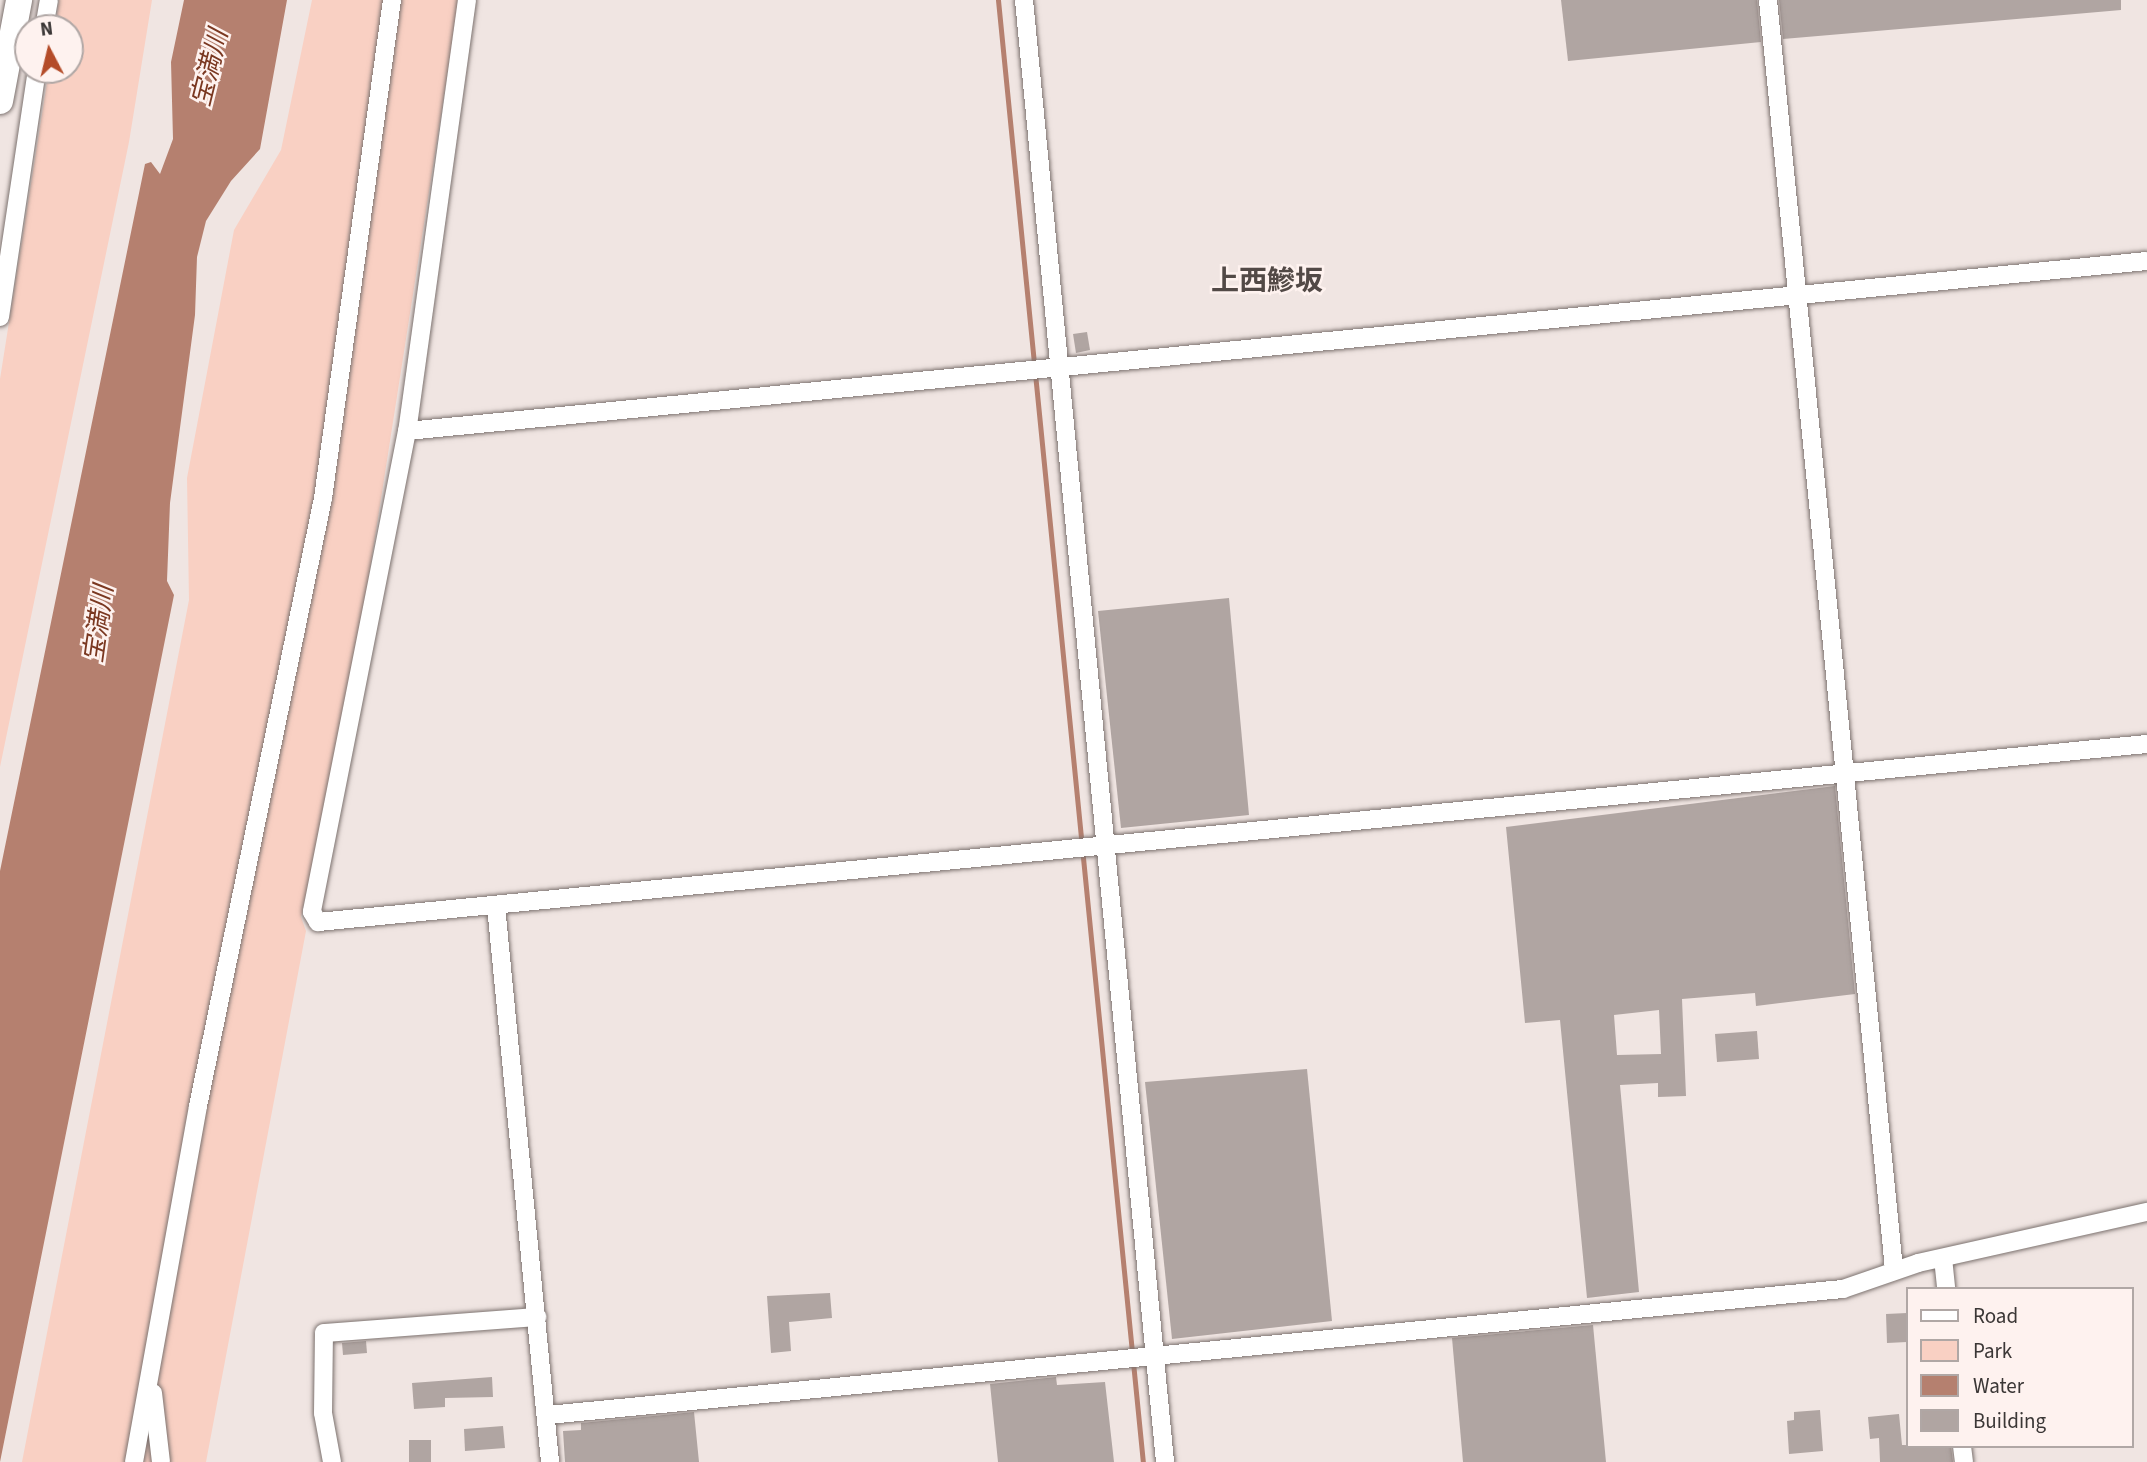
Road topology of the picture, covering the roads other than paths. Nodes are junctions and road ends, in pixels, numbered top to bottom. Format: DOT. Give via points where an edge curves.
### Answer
graph roads {
  1 [pos="19,0"];
  2 [pos="392,0"];
  3 [pos="467,0"];
  4 [pos="1024,0"];
  5 [pos="1768,0"];
  6 [pos="35,84"];
  7 [pos="0,101"];
  8 [pos="2147,261"];
  9 [pos="1798,296"];
  10 [pos="0,317"];
  11 [pos="1052,370"];
  12 [pos="407,431"];
  13 [pos="2147,744"];
  14 [pos="1845,776"];
  15 [pos="1100,846"];
  16 [pos="496,906"];
  17 [pos="2147,1212"];
  18 [pos="1943,1258"];
  19 [pos="1894,1270"];
  20 [pos="1946,1287"];
  21 [pos="537,1317"];
  22 [pos="1149,1357"];
  23 [pos="152,1376"];
  24 [pos="548,1415"];
  25 [pos="134,1462"];
  26 [pos="161,1462"];
  27 [pos="332,1462"];
  28 [pos="550,1462"];
  29 [pos="1165,1462"];
  1 -- 7 [label="main road"];
  2 -- 23 [label="street" via="323,498 201,1093"];
  3 -- 12 [label="street"];
  4 -- 11 [label="street"];
  5 -- 9 [label="street"];
  6 -- 10 [label="street"];
  8 -- 9 [label="street"];
  9 -- 11 [label="street"];
  9 -- 14 [label="street"];
  11 -- 12 [label="street"];
  11 -- 15 [label="street"];
  12 -- 16 [label="street" via="313,919"];
  13 -- 14 [label="street"];
  14 -- 15 [label="street"];
  14 -- 19 [label="street"];
  15 -- 16 [label="street"];
  15 -- 22 [label="street"];
  16 -- 21 [label="street"];
  17 -- 18 [label="street"];
  18 -- 19 [label="street"];
  18 -- 20 [label="street"];
  19 -- 22 [label="street" via="1843,1289"];
  21 -- 24 [label="street"];
  21 -- 27 [label="street" via="324,1333 323,1413"];
  22 -- 24 [label="street"];
  22 -- 29 [label="street"];
  23 -- 25 [label="street"];
  23 -- 26 [label="street"];
  24 -- 28 [label="street"];
}
